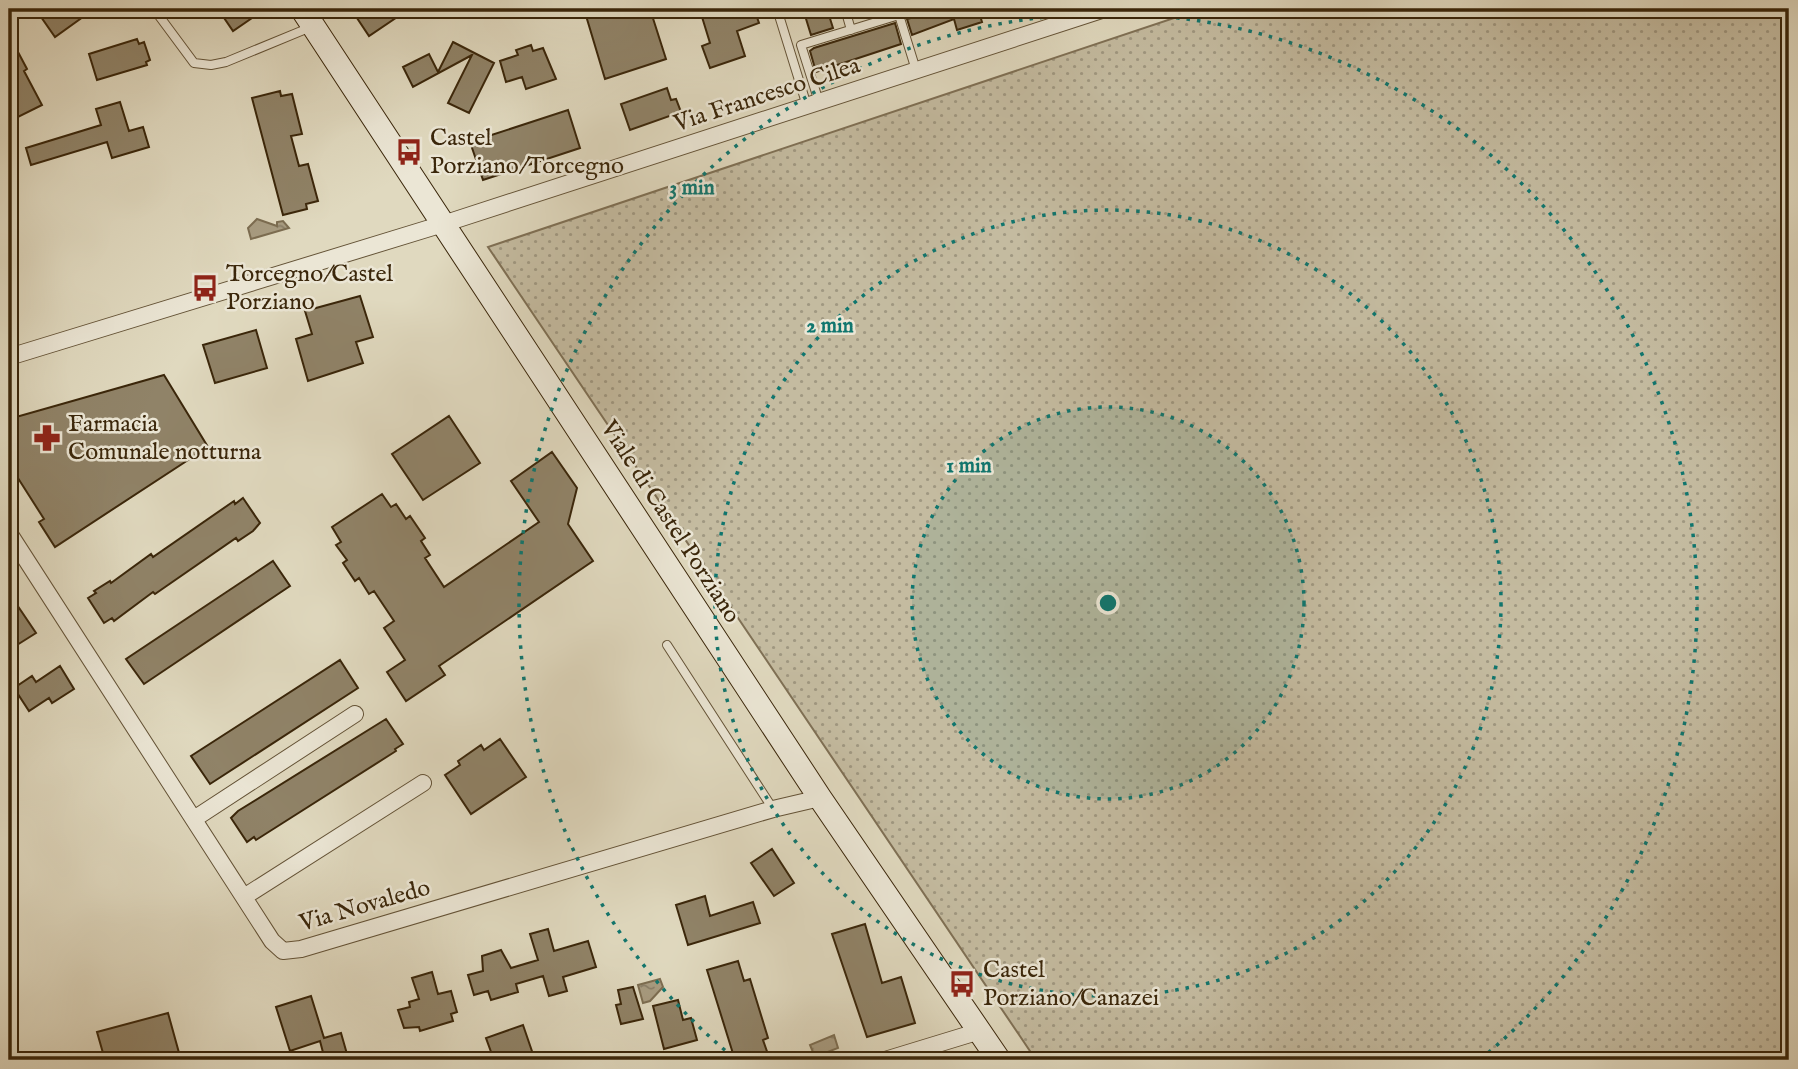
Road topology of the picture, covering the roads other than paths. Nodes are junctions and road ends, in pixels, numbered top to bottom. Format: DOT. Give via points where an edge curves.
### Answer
graph roads {
  1 [pos="154,9"];
  2 [pos="777,9"];
  3 [pos="845,9"];
  4 [pos="1105,9"];
  5 [pos="308,17"];
  6 [pos="851,30"];
  7 [pos="916,70"];
  8 [pos="813,104"];
  9 [pos="443,224"];
  10 [pos="9,357"];
  11 [pos="9,533"];
  12 [pos="667,645"];
  13 [pos="355,715"];
  14 [pos="423,783"];
  15 [pos="820,798"];
  16 [pos="773,809"];
  17 [pos="194,819"];
  18 [pos="244,897"];
  19 [pos="980,1031"];
  20 [pos="885,1060"];
  21 [pos="999,1060"];
  1 -- 5 [label="lane" via="194,63 211,65 226,62"];
  2 -- 8 [label="lane"];
  3 -- 6 [label="lane"];
  4 -- 7 [label="street, Via Francesco Cilea"];
  5 -- 9 [label="street, Viale di Castel Porziano"];
  6 -- 7 [label="lane" via="899,15"];
  6 -- 8 [label="lane" via="801,45"];
  7 -- 8 [label="street, Via Francesco Cilea"];
  8 -- 9 [label="street, Via Francesco Cilea"];
  9 -- 10 [label="street, Via Francesco Cilea"];
  9 -- 15 [label="street, Viale di Castel Porziano"];
  11 -- 17 [label="street, Via Novaledo"];
  12 -- 16 [label="lane"];
  13 -- 17 [label="street"];
  14 -- 18 [label="street"];
  15 -- 16 [label="street, Via Novaledo"];
  15 -- 19 [label="street, Viale di Castel Porziano"];
  16 -- 18 [label="street, Via Novaledo" via="296,950 283,951 274,945"];
  17 -- 18 [label="street, Via Novaledo"];
  19 -- 20 [label="street"];
  19 -- 21 [label="street, Viale di Castel Porziano"];
}
